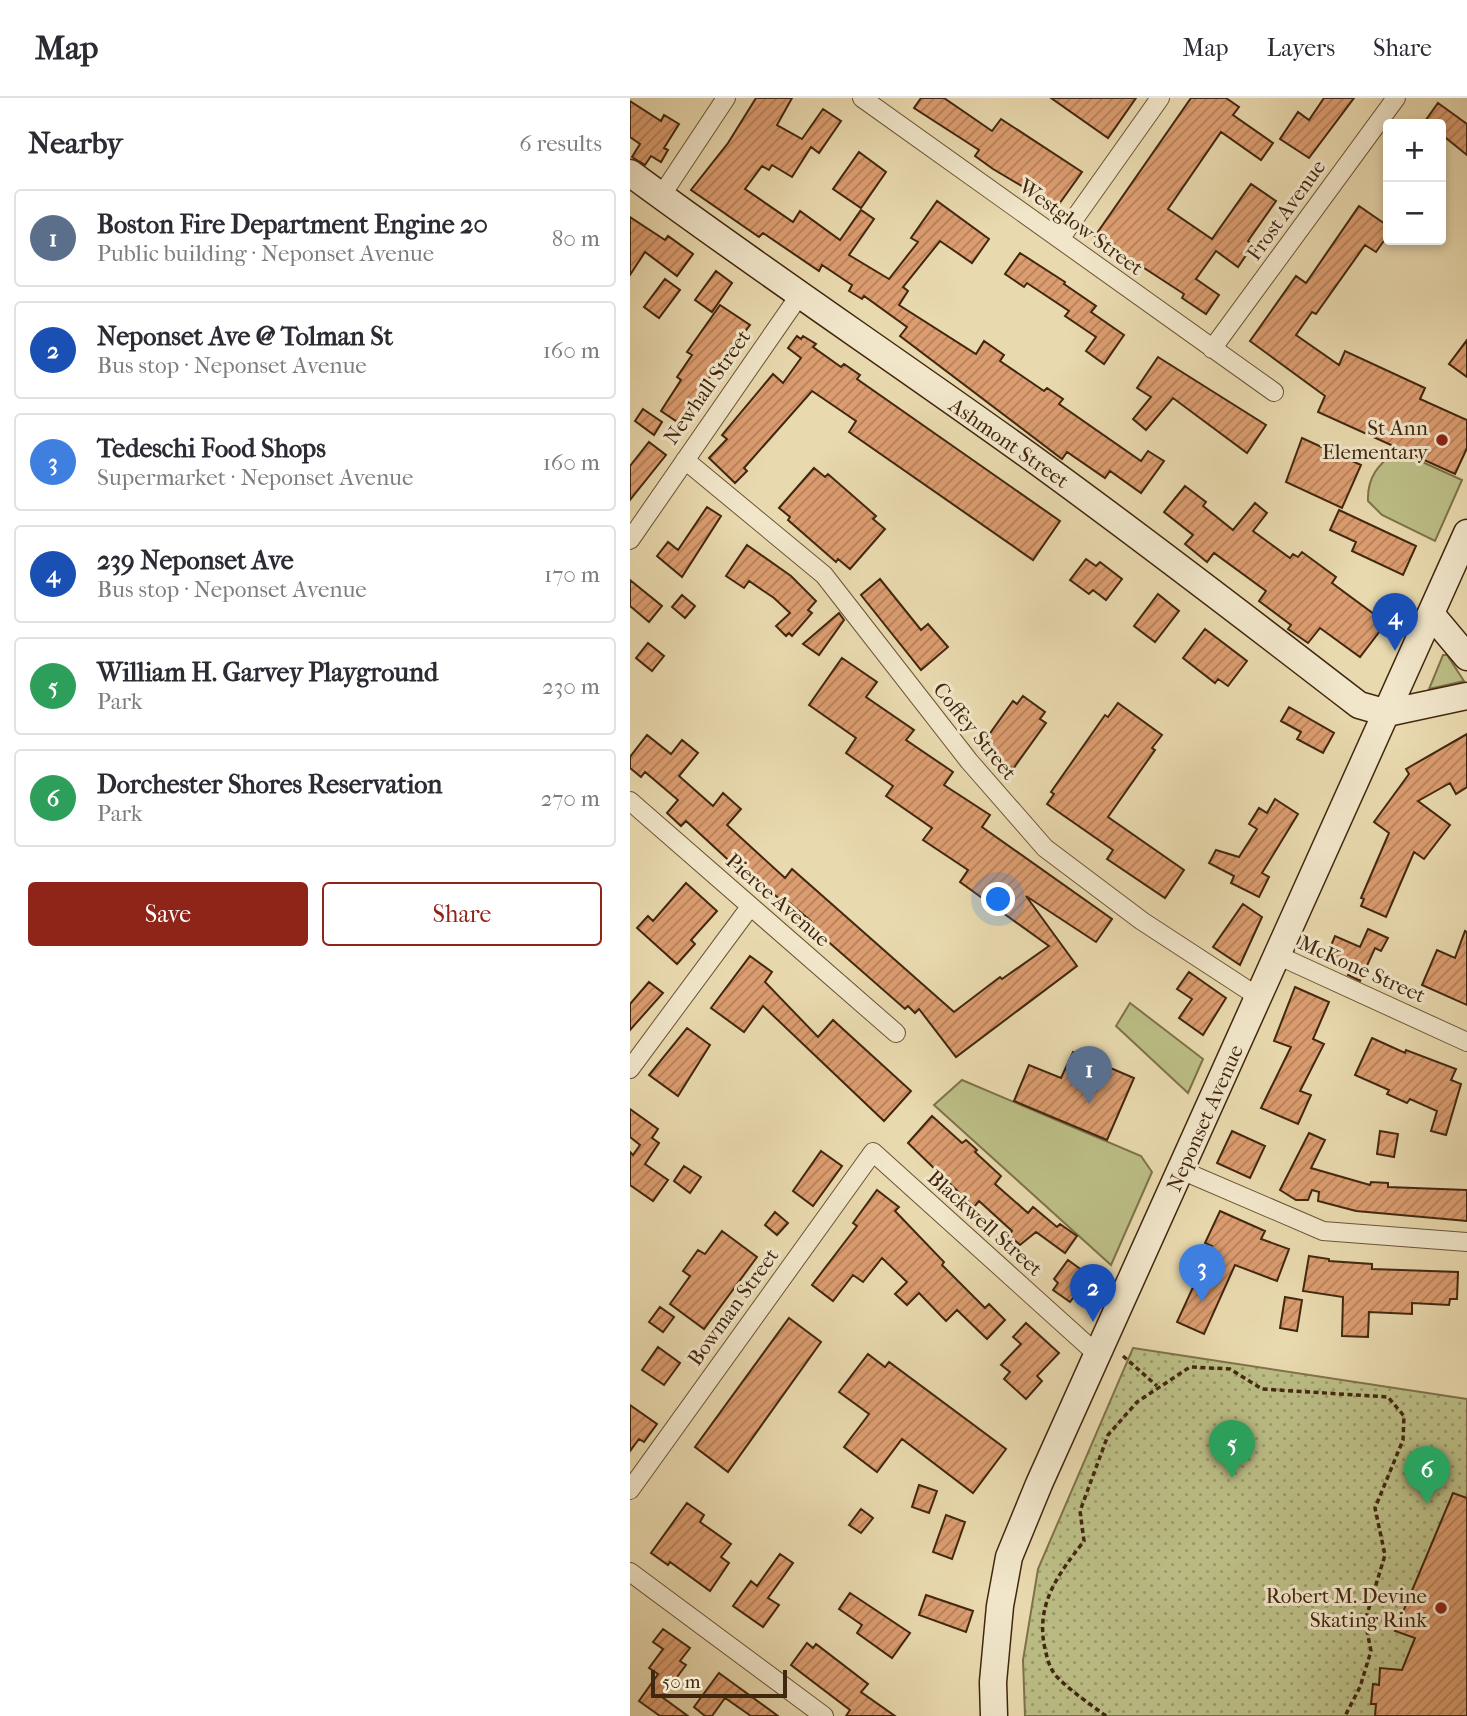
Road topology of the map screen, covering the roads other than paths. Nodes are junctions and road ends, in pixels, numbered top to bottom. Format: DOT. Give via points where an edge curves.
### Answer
graph roads {
  1 [pos="726,98"];
  2 [pos="862,98"];
  3 [pos="1160,98"];
  4 [pos="1396,98"];
  5 [pos="630,173"];
  6 [pos="661,196"];
  7 [pos="1060,239"];
  8 [pos="799,296"];
  9 [pos="1213,349"];
  10 [pos="1274,392"];
  11 [pos="685,460"];
  12 [pos="1467,533"];
  13 [pos="630,540"];
  14 [pos="1431,614"];
  15 [pos="1467,656"];
  16 [pos="1467,696"];
  17 [pos="1387,712"];
  18 [pos="630,801"];
  19 [pos="750,907"];
  20 [pos="1277,955"];
  21 [pos="1260,998"];
  22 [pos="897,1033"];
  23 [pos="1467,1042"];
  24 [pos="630,1068"];
  25 [pos="873,1152"];
  26 [pos="1181,1170"];
  27 [pos="1467,1242"];
  28 [pos="1111,1355"];
  29 [pos="630,1490"];
  30 [pos="630,1572"];
  31 [pos="824,1716"];
  32 [pos="995,1716"];
  1 -- 6 [label="street"];
  2 -- 7 [label="street, Westglow Street"];
  3 -- 7 [label="street"];
  4 -- 9 [label="street, Frost Avenue"];
  5 -- 6 [label="main road, Ashmont Street"];
  6 -- 8 [label="main road, Ashmont Street"];
  7 -- 9 [label="street, Westglow Street"];
  8 -- 11 [label="street, Newhall Street"];
  8 -- 17 [label="main road, Ashmont Street" via="1026,454 1359,705"];
  9 -- 10 [label="street, Westglow Street"];
  11 -- 13 [label="street, Newhall Street"];
  11 -- 21 [label="street, Coffey Street" via="824,575 969,761 1045,848 1142,921"];
  12 -- 14 [label="main road, Neponset Avenue"];
  14 -- 15 [label="main road"];
  14 -- 17 [label="main road, Neponset Avenue"];
  16 -- 17 [label="main road"];
  17 -- 20 [label="main road, Neponset Avenue"];
  18 -- 19 [label="street, Pierce Avenue"];
  19 -- 22 [label="street, Pierce Avenue"];
  19 -- 24 [label="street"];
  20 -- 21 [label="main road, Neponset Avenue"];
  20 -- 23 [label="street, McKone Street"];
  21 -- 26 [label="main road, Neponset Avenue"];
  25 -- 28 [label="street, Blackwell Street"];
  25 -- 29 [label="street, Bowman Street"];
  26 -- 27 [label="street" via="1323,1231"];
  26 -- 28 [label="main road, Neponset Avenue"];
  28 -- 32 [label="main road, Neponset Avenue" via="1010,1557 995,1646"];
  30 -- 31 [label="street"];
}
